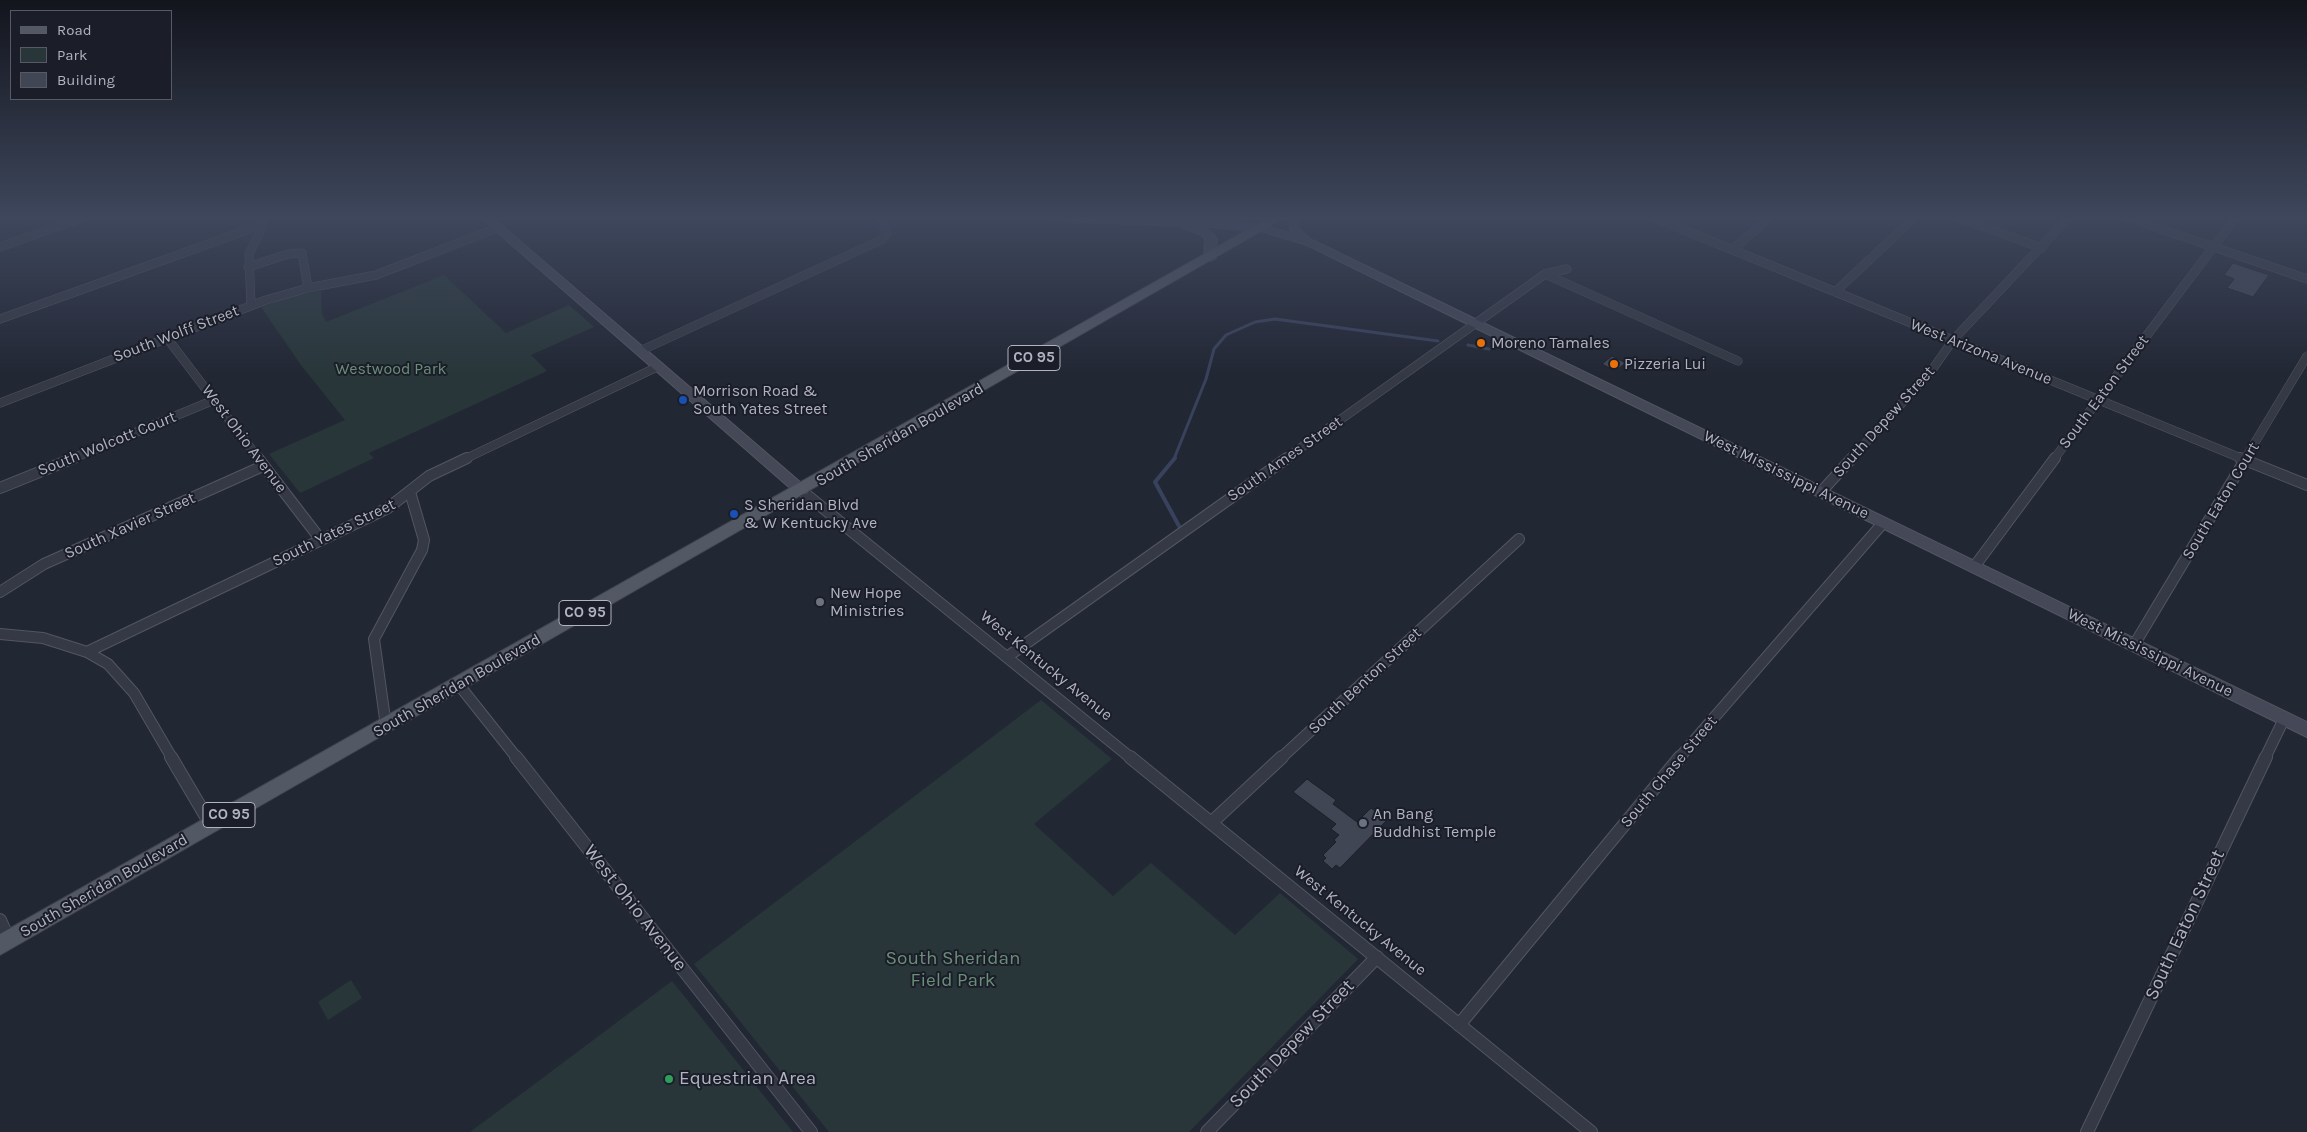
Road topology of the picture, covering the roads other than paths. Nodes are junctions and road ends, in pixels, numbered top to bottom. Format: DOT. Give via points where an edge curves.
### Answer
graph roads {
  1 [pos="130,271"];
  2 [pos="248,271"];
  3 [pos="306,271"];
  4 [pos="384,271"];
  5 [pos="546,271"];
  6 [pos="815,271"];
  7 [pos="1188,271"];
  8 [pos="1368,271"];
  9 [pos="1557,271"];
  10 [pos="1783,271"];
  11 [pos="1858,271"];
  12 [pos="2020,271"];
  13 [pos="2196,271"];
  14 [pos="2282,271"];
  15 [pos="1545,274"];
  16 [pos="2307,279"];
  17 [pos="308,288"];
  18 [pos="1835,292"];
  19 [pos="251,305"];
  20 [pos="0,319"];
  21 [pos="1476,323"];
  22 [pos="167,338"];
  23 [pos="1953,340"];
  24 [pos="640,352"];
  25 [pos="2307,356"];
  26 [pos="1738,361"];
  27 [pos="657,367"];
  28 [pos="2098,399"];
  29 [pos="214,400"];
  30 [pos="0,403"];
  31 [pos="2245,459"];
  32 [pos="263,466"];
  33 [pos="2307,485"];
  34 [pos="0,488"];
  35 [pos="802,491"];
  36 [pos="410,492"];
  37 [pos="1821,492"];
  38 [pos="1883,522"];
  39 [pos="1519,539"];
  40 [pos="322,540"];
  41 [pos="1974,567"];
  42 [pos="0,592"];
  43 [pos="0,634"];
  44 [pos="2134,645"];
  45 [pos="87,652"];
  46 [pos="1007,657"];
  47 [pos="458,684"];
  48 [pos="2284,718"];
  49 [pos="386,726"];
  50 [pos="2307,730"];
  51 [pos="1211,823"];
  52 [pos="211,825"];
  53 [pos="0,920"];
  54 [pos="4,943"];
  55 [pos="1377,957"];
  56 [pos="1459,1025"];
  57 [pos="811,1132"];
  58 [pos="1208,1132"];
  59 [pos="1591,1132"];
  60 [pos="2087,1132"];
  1 -- 20 [label="street"];
  2 -- 19 [label="street"];
  3 -- 17 [label="street"];
  4 -- 17 [label="street, South Wolff Street"];
  5 -- 24 [label="main road, West Kentucky Avenue"];
  6 -- 24 [label="street"];
  7 -- 35 [label="main road, South Sheridan Boulevard / CO 95"];
  8 -- 21 [label="main road, West Mississippi Avenue"];
  9 -- 15 [label="street, South Ames Street"];
  10 -- 18 [label="street, West Arizona Avenue"];
  11 -- 18 [label="street"];
  12 -- 23 [label="street, South Depew Street"];
  13 -- 28 [label="street, South Eaton Street"];
  14 -- 16 [label="street"];
  15 -- 21 [label="street, South Ames Street"];
  15 -- 26 [label="street"];
  17 -- 19 [label="street, South Wolff Street"];
  18 -- 23 [label="street, West Arizona Avenue"];
  19 -- 22 [label="street, South Wolff Street"];
  21 -- 37 [label="main road, West Mississippi Avenue"];
  21 -- 46 [label="street, South Ames Street"];
  22 -- 29 [label="street, West Ohio Avenue"];
  22 -- 30 [label="street, South Wolff Street"];
  23 -- 28 [label="street, West Arizona Avenue"];
  23 -- 37 [label="street, South Depew Street" via="1932,370"];
  24 -- 27 [label="main road, West Kentucky Avenue"];
  25 -- 31 [label="street, South Eaton Court"];
  27 -- 35 [label="main road, West Kentucky Avenue"];
  27 -- 36 [label="street, South Yates Street" via="429,476"];
  28 -- 31 [label="street, West Arizona Avenue"];
  28 -- 41 [label="street, South Eaton Street"];
  29 -- 32 [label="street, West Ohio Avenue"];
  29 -- 34 [label="street, South Wolcott Court"];
  31 -- 33 [label="street, West Arizona Avenue"];
  31 -- 44 [label="street, South Eaton Court"];
  32 -- 40 [label="street, West Ohio Avenue"];
  32 -- 42 [label="street, South Xavier Street" via="44,564"];
  35 -- 46 [label="street, West Kentucky Avenue"];
  35 -- 47 [label="main road, South Sheridan Boulevard / CO 95"];
  36 -- 40 [label="street, South Yates Street" via="393,505"];
  36 -- 49 [label="street" via="424,540 422,550 374,639"];
  37 -- 38 [label="main road, West Mississippi Avenue"];
  38 -- 41 [label="main road, West Mississippi Avenue"];
  38 -- 56 [label="street, South Chase Street" via="1682,754"];
  39 -- 51 [label="street, South Benton Street"];
  40 -- 45 [label="street, South Yates Street"];
  41 -- 44 [label="main road, West Mississippi Avenue"];
  43 -- 45 [label="street" via="43,638"];
  44 -- 48 [label="main road, West Mississippi Avenue"];
  45 -- 52 [label="street" via="108,664 134,692"];
  46 -- 51 [label="street, West Kentucky Avenue"];
  47 -- 49 [label="main road, South Sheridan Boulevard / CO 95"];
  47 -- 57 [label="street, West Ohio Avenue"];
  48 -- 50 [label="main road, West Mississippi Avenue"];
  48 -- 60 [label="street, South Eaton Street"];
  49 -- 52 [label="main road, South Sheridan Boulevard / CO 95"];
  51 -- 55 [label="street, West Kentucky Avenue"];
  52 -- 54 [label="main road, South Sheridan Boulevard / CO 95"];
  53 -- 54 [label="street"];
  55 -- 56 [label="street, West Kentucky Avenue"];
  55 -- 58 [label="street, South Depew Street"];
  56 -- 59 [label="street, West Kentucky Avenue"];
}
